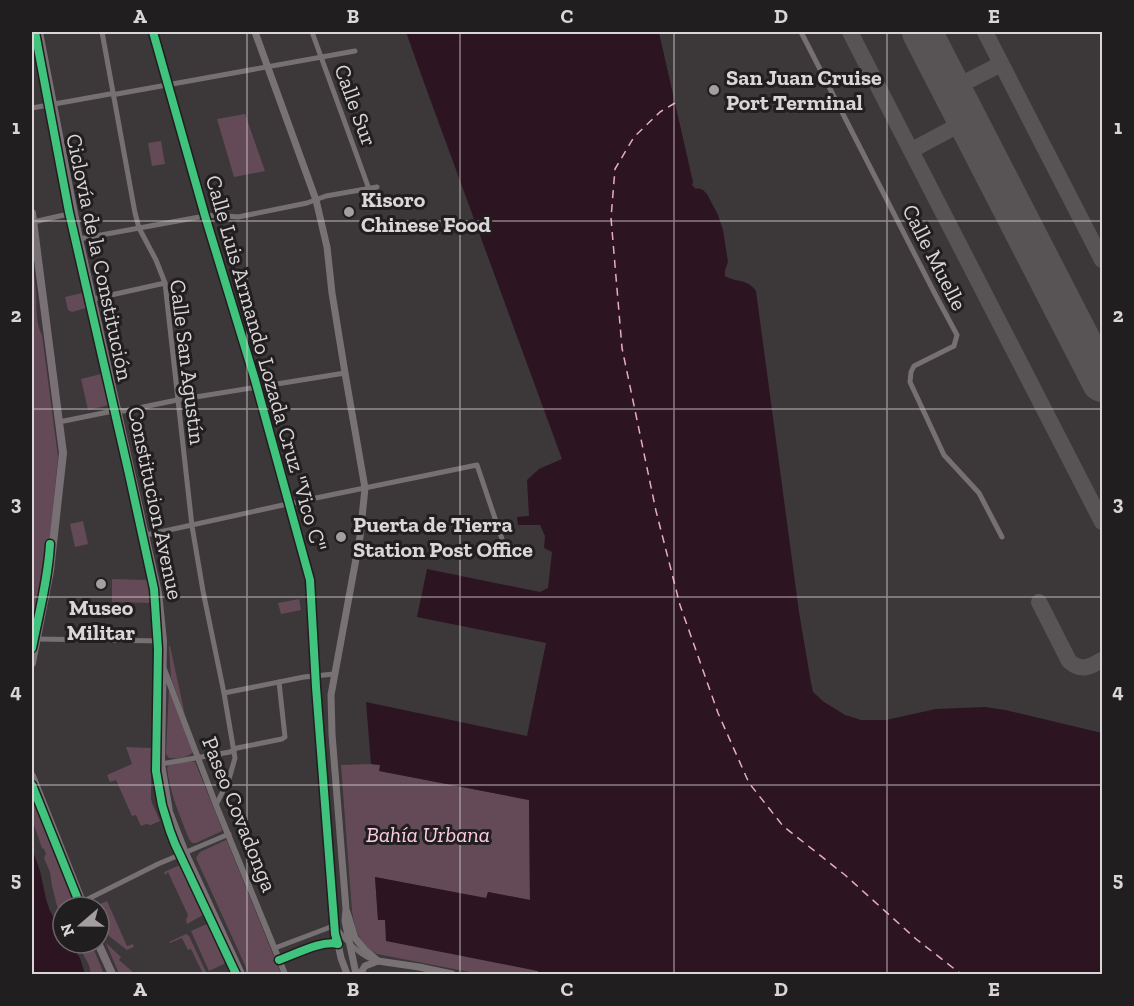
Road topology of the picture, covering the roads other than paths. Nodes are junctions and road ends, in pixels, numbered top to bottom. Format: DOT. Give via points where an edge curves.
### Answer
graph roads {
  1 [pos="39,32"];
  2 [pos="102,32"];
  3 [pos="153,32"];
  4 [pos="255,32"];
  5 [pos="312,32"];
  6 [pos="801,32"];
  7 [pos="355,51"];
  8 [pos="321,57"];
  9 [pos="267,66"];
  10 [pos="169,85"];
  11 [pos="114,94"];
  12 [pos="53,103"];
  13 [pos="32,108"];
  14 [pos="377,187"];
  15 [pos="369,189"];
  16 [pos="316,200"];
  17 [pos="74,213"];
  18 [pos="205,216"];
  19 [pos="32,218"];
  20 [pos="139,228"];
  21 [pos="79,239"];
  22 [pos="165,283"];
  23 [pos="93,299"];
  24 [pos="345,374"];
  25 [pos="257,387"];
  26 [pos="177,400"];
  27 [pos="118,410"];
  28 [pos="59,422"];
  29 [pos="365,488"];
  30 [pos="289,504"];
  31 [pos="192,526"];
  32 [pos="146,535"];
  33 [pos="1002,537"];
  34 [pos="503,542"];
  35 [pos="36,639"];
  36 [pos="163,641"];
  37 [pos="32,663"];
  38 [pos="163,666"];
  39 [pos="334,674"];
  40 [pos="315,676"];
  41 [pos="279,682"];
  42 [pos="224,693"];
  43 [pos="234,750"];
  44 [pos="198,758"];
  45 [pos="161,764"];
  46 [pos="32,776"];
  47 [pos="216,805"];
  48 [pos="229,834"];
  49 [pos="184,853"];
  50 [pos="79,895"];
  51 [pos="99,895"];
  52 [pos="346,909"];
  53 [pos="335,924"];
  54 [pos="348,941"];
  55 [pos="338,944"];
  56 [pos="274,948"];
  57 [pos="104,955"];
  58 [pos="279,960"];
  59 [pos="378,961"];
  60 [pos="112,975"];
  61 [pos="241,975"];
  62 [pos="285,975"];
  63 [pos="347,975"];
  64 [pos="358,975"];
  65 [pos="452,975"];
  1 -- 12 [label="main road, Constitucion Avenue"];
  2 -- 11 [label="street, Calle San Agustín"];
  3 -- 10 [label="street, Calle Luis Armando Lozada Cruz \"Vico C\""];
  4 -- 9 [label="main road"];
  5 -- 8 [label="street, Calle Sur"];
  6 -- 33 [label="street, Calle Muelle" via="957,335 954,346 914,366 910,382 944,455 979,493"];
  7 -- 8 [label="street"];
  8 -- 9 [label="street"];
  8 -- 15 [label="street, Calle Sur"];
  9 -- 10 [label="street"];
  9 -- 16 [label="main road"];
  10 -- 11 [label="street"];
  10 -- 18 [label="street, Calle Luis Armando Lozada Cruz \"Vico C\""];
  11 -- 12 [label="street"];
  11 -- 20 [label="street, Calle San Agustín"];
  12 -- 13 [label="street"];
  12 -- 17 [label="main road, Constitucion Avenue"];
  14 -- 15 [label="street"];
  15 -- 16 [label="street"];
  16 -- 18 [label="street" via="238,217"];
  16 -- 24 [label="main road" via="327,247"];
  17 -- 19 [label="street"];
  17 -- 21 [label="main road, Constitucion Avenue"];
  18 -- 20 [label="street"];
  18 -- 25 [label="street, Calle Luis Armando Lozada Cruz \"Vico C\""];
  19 -- 28 [label="main road"];
  20 -- 21 [label="street"];
  20 -- 22 [label="street, Calle San Agustín"];
  21 -- 23 [label="main road, Constitucion Avenue"];
  22 -- 23 [label="street"];
  22 -- 26 [label="street, Calle San Agustín"];
  23 -- 27 [label="main road, Constitucion Avenue"];
  24 -- 25 [label="street"];
  24 -- 29 [label="main road"];
  25 -- 26 [label="street"];
  25 -- 30 [label="street, Calle Luis Armando Lozada Cruz \"Vico C\""];
  26 -- 27 [label="street"];
  26 -- 31 [label="street, Calle San Agustín"];
  27 -- 28 [label="street"];
  27 -- 32 [label="main road, Constitucion Avenue"];
  28 -- 35 [label="main road" via="63,464 50,571"];
  29 -- 30 [label="street"];
  29 -- 34 [label="street" via="477,465"];
  29 -- 39 [label="main road" via="360,537"];
  30 -- 31 [label="street"];
  30 -- 40 [label="street, Calle Luis Armando Lozada Cruz \"Vico C\"" via="310,580"];
  31 -- 32 [label="street"];
  31 -- 42 [label="street, Calle San Agustín"];
  32 -- 36 [label="main road, Constitucion Avenue" via="159,593"];
  35 -- 36 [label="street"];
  35 -- 37 [label="main road"];
  36 -- 38 [label="main road, Constitucion Avenue"];
  38 -- 44 [label="street, Paseo Covadonga"];
  38 -- 45 [label="main road, Constitucion Avenue"];
  39 -- 40 [label="street"];
  39 -- 52 [label="main road" via="332,734"];
  40 -- 41 [label="street"];
  40 -- 53 [label="street, Calle Luis Armando Lozada Cruz \"Vico C\""];
  41 -- 42 [label="street"];
  41 -- 43 [label="street" via="285,737"];
  42 -- 43 [label="street, Calle San Agustín"];
  43 -- 44 [label="street"];
  43 -- 47 [label="street, Calle San Agustín" via="234,764"];
  44 -- 45 [label="street"];
  44 -- 47 [label="street, Paseo Covadonga"];
  45 -- 49 [label="main road, Constitucion Avenue" via="169,812"];
  46 -- 50 [label="main road"];
  47 -- 48 [label="street, Paseo Covadonga"];
  48 -- 49 [label="street"];
  48 -- 56 [label="street, Paseo Covadonga"];
  49 -- 51 [label="street"];
  49 -- 61 [label="main road, Constitucion Avenue"];
  52 -- 54 [label="main road"];
  52 -- 59 [label="main road" via="355,938"];
  53 -- 54 [label="street"];
  53 -- 55 [label="street, Calle Luis Armando Lozada Cruz \"Vico C\""];
  53 -- 56 [label="street"];
  54 -- 59 [label="street" via="368,958"];
  54 -- 64 [label="main road"];
  55 -- 58 [label="street" via="319,945"];
  55 -- 63 [label="main road"];
  56 -- 58 [label="street, Paseo Covadonga"];
  57 -- 60 [label="main road"];
  58 -- 62 [label="street, Paseo Covadonga"];
  59 -- 64 [label="main road" via="365,966"];
  59 -- 65 [label="main road"];
}
